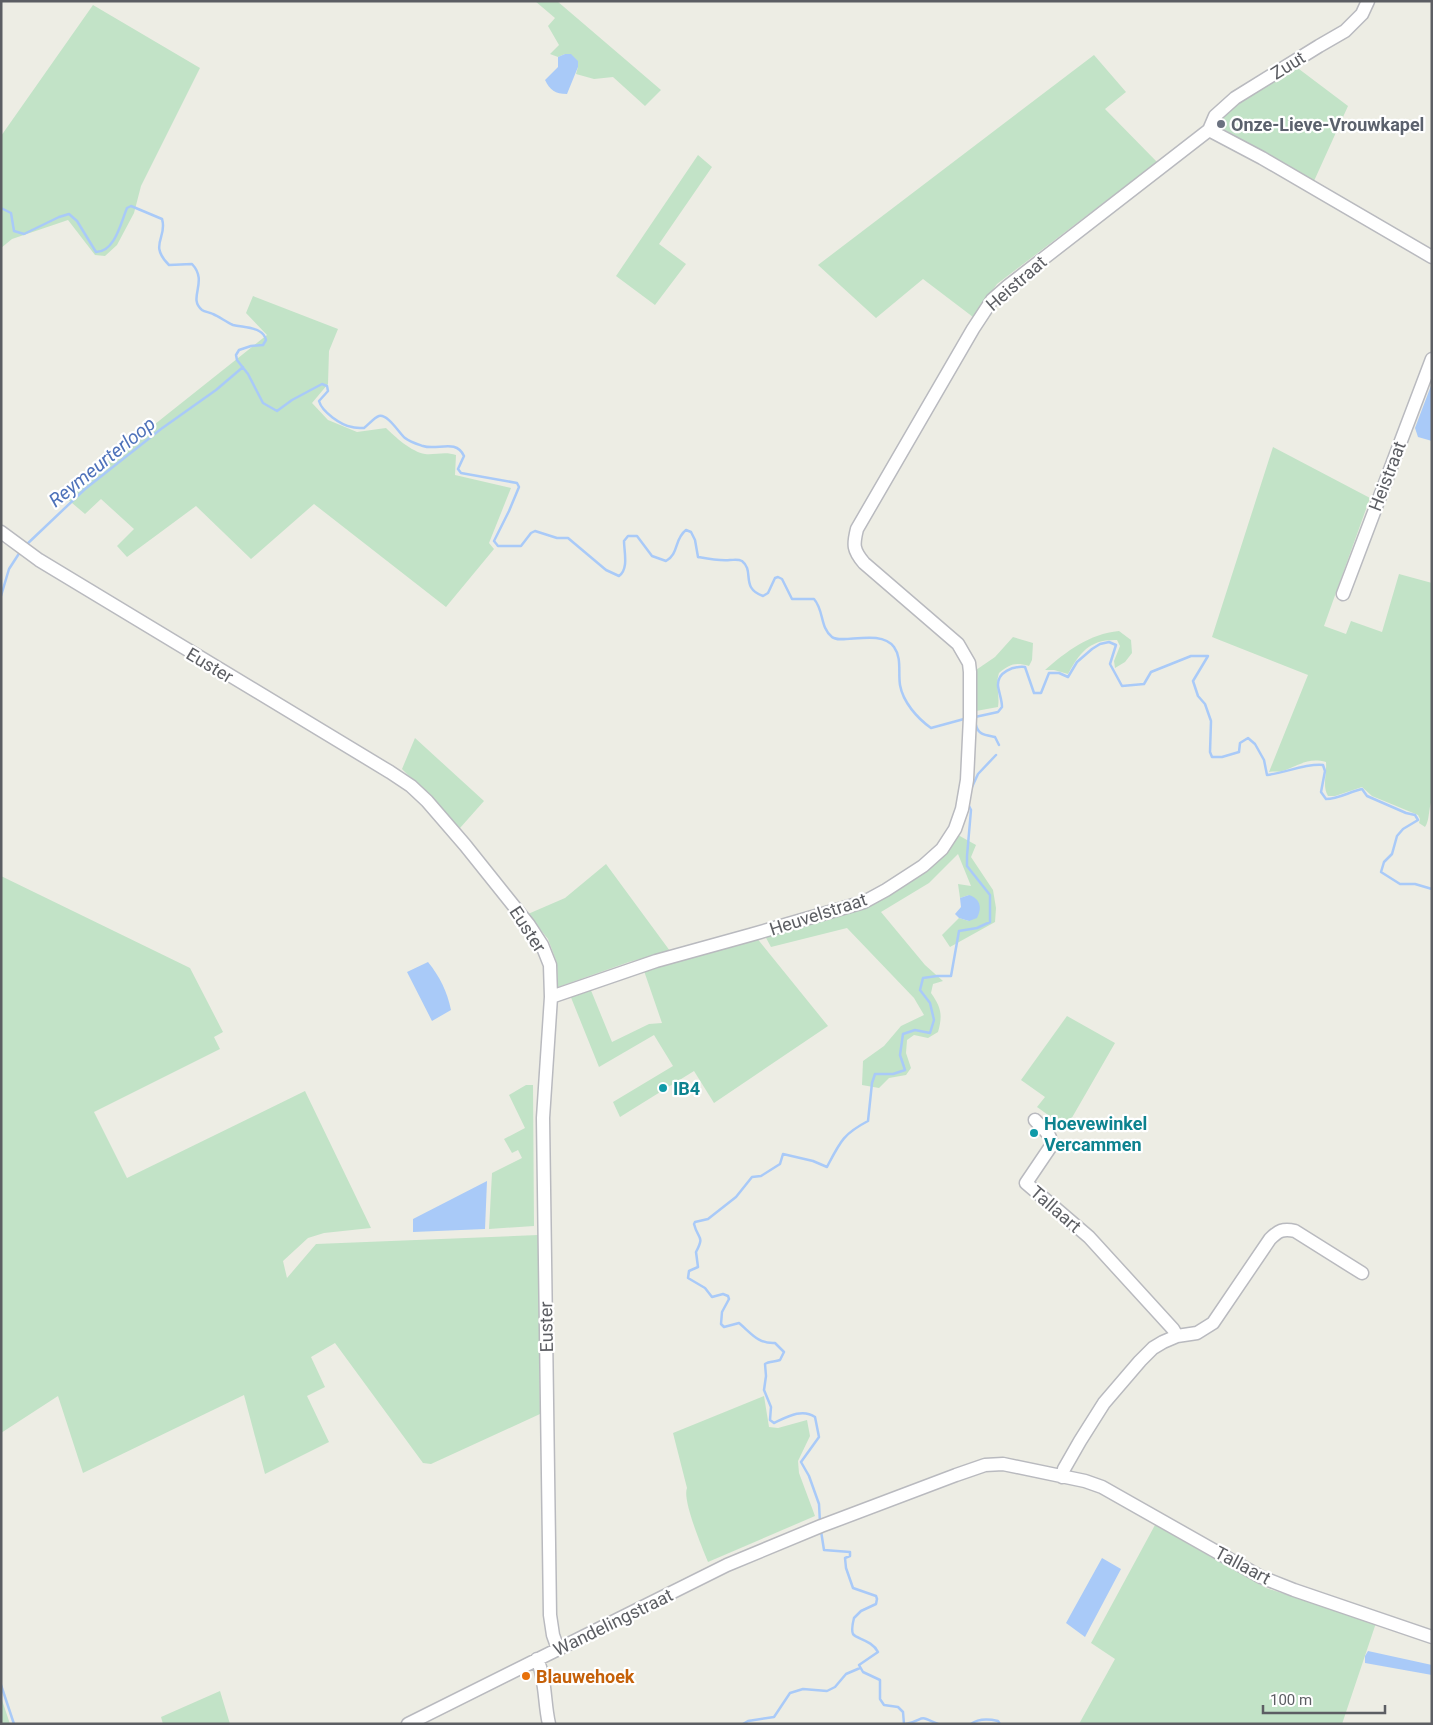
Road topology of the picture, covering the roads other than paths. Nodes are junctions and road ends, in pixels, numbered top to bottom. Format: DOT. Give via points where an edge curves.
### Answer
graph roads {
  1 [pos="1368,1"];
  2 [pos="1209,130"];
  3 [pos="1432,257"];
  4 [pos="1432,359"];
  5 [pos="1,532"];
  6 [pos="1343,594"];
  7 [pos="970,717"];
  8 [pos="551,997"];
  9 [pos="1036,1120"];
  10 [pos="1362,1273"];
  11 [pos="1177,1336"];
  12 [pos="1062,1477"];
  13 [pos="820,1526"];
  14 [pos="1432,1637"];
  15 [pos="558,1649"];
  16 [pos="537,1659"];
  17 [pos="408,1724"];
  18 [pos="549,1724"];
  1 -- 2 [label="street, Zuut" via="1362,14 1345,31 1235,98 1215,116"];
  2 -- 3 [label="street"];
  2 -- 7 [label="street, Heistraat" via="992,300 857,529 856,554 958,644 965,655 970,672"];
  4 -- 6 [label="street, Heistraat"];
  5 -- 8 [label="street, Euster" via="39,560 411,786 433,808 529,925 550,964"];
  7 -- 8 [label="street, Heuvelstraat" via="962,809 955,829 942,849 924,866 864,902 656,961"];
  8 -- 15 [label="street, Euster" via="543,1118 550,1616 552,1635"];
  9 -- 11 [label="street, Tallaart" via="1052,1142 1026,1183 1089,1237"];
  10 -- 11 [label="street" via="1295,1231 1286,1229 1270,1239 1213,1322 1197,1333"];
  11 -- 12 [label="street" via="1153,1348 1104,1404 1080,1440"];
  12 -- 13 [label="street, Tallaart" via="1003,1464 984,1465"];
  12 -- 14 [label="street, Tallaart" via="1085,1481 1114,1493 1277,1584"];
  13 -- 15 [label="street, Wandelingstraat" via="727,1565"];
  15 -- 16 [label="street, Wandelingstraat"];
  16 -- 17 [label="street, Wandelingstraat"];
  16 -- 18 [label="street"];
}
